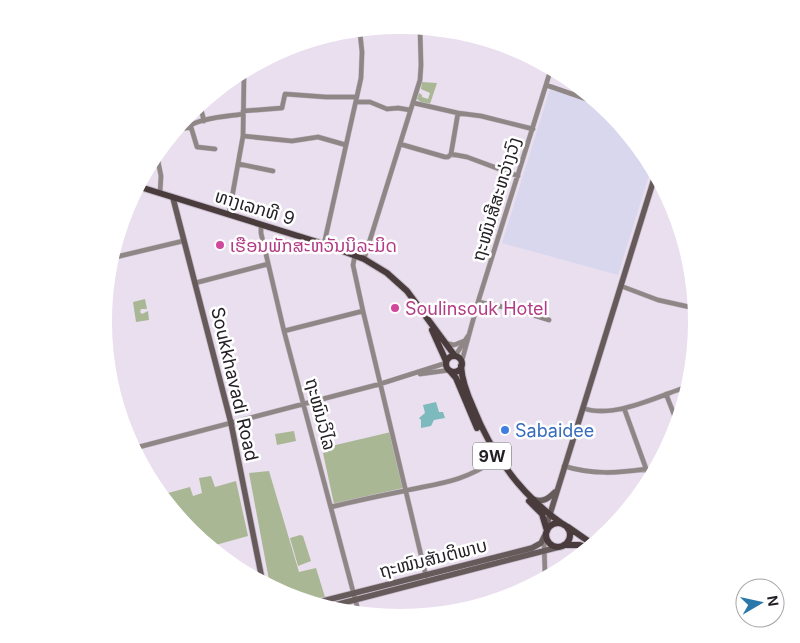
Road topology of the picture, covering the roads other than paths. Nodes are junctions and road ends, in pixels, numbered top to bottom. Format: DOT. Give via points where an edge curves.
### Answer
graph roads {
  1 [pos="420,34"];
  2 [pos="360,36"];
  3 [pos="549,75"];
  4 [pos="244,79"];
  5 [pos="546,85"];
  6 [pos="580,97"];
  7 [pos="356,99"];
  8 [pos="414,103"];
  9 [pos="410,110"];
  10 [pos="202,113"];
  11 [pos="243,113"];
  12 [pos="458,113"];
  13 [pos="204,121"];
  14 [pos="190,127"];
  15 [pos="533,129"];
  16 [pos="243,136"];
  17 [pos="400,144"];
  18 [pos="346,145"];
  19 [pos="215,149"];
  20 [pos="451,154"];
  21 [pos="239,164"];
  22 [pos="159,165"];
  23 [pos="273,172"];
  24 [pos="518,176"];
  25 [pos="652,184"];
  26 [pos="145,188"];
  27 [pos="160,193"];
  28 [pos="173,198"];
  29 [pos="229,214"];
  30 [pos="262,225"];
  31 [pos="183,241"];
  32 [pos="324,244"];
  33 [pos="355,255"];
  34 [pos="120,256"];
  35 [pos="364,259"];
  36 [pos="268,264"];
  37 [pos="195,284"];
  38 [pos="621,286"];
  39 [pos="478,302"];
  40 [pos="687,306"];
  41 [pos="363,311"];
  42 [pos="426,316"];
  43 [pos="549,320"];
  44 [pos="284,331"];
  45 [pos="469,335"];
  46 [pos="465,340"];
  47 [pos="445,343"];
  48 [pos="455,356"];
  49 [pos="446,362"];
  50 [pos="461,365"];
  51 [pos="450,370"];
  52 [pos="412,375"];
  53 [pos="380,384"];
  54 [pos="680,389"];
  55 [pos="666,394"];
  56 [pos="304,404"];
  57 [pos="582,408"];
  58 [pos="624,408"];
  59 [pos="673,412"];
  60 [pos="231,423"];
  61 [pos="141,446"];
  62 [pos="495,460"];
  63 [pos="564,466"];
  64 [pos="646,469"];
  65 [pos="645,471"];
  66 [pos="519,488"];
  67 [pos="406,490"];
  68 [pos="557,491"];
  69 [pos="533,499"];
  70 [pos="331,507"];
  71 [pos="549,514"];
  72 [pos="565,526"];
  73 [pos="546,533"];
  74 [pos="587,540"];
  75 [pos="581,545"];
  76 [pos="561,546"];
  77 [pos="544,551"];
  78 [pos="546,570"];
  79 [pos="261,574"];
  80 [pos="426,576"];
  81 [pos="354,593"];
  82 [pos="328,600"];
  83 [pos="356,601"];
  84 [pos="342,604"];
  85 [pos="357,606"];
  1 -- 8 [label="street" via="421,73"];
  2 -- 7 [label="street" via="362,66"];
  3 -- 5 [label="street, ຖະໜົນສີສະຫວ່າງວົງ"];
  4 -- 11 [label="street"];
  5 -- 6 [label="street"];
  5 -- 15 [label="street, ຖະໜົນສີສະຫວ່າງວົງ"];
  7 -- 9 [label="street" via="387,109"];
  7 -- 11 [label="street" via="285,94 282,108"];
  7 -- 18 [label="street"];
  8 -- 9 [label="street"];
  8 -- 12 [label="street"];
  9 -- 17 [label="street"];
  10 -- 13 [label="street"];
  11 -- 13 [label="street"];
  11 -- 16 [label="street"];
  12 -- 15 [label="street"];
  12 -- 20 [label="street"];
  13 -- 14 [label="street"];
  14 -- 19 [label="street" via="197,147"];
  15 -- 24 [label="street, ຖະໜົນສີສະຫວ່າງວົງ"];
  16 -- 18 [label="street" via="292,141 318,137"];
  16 -- 21 [label="street"];
  17 -- 20 [label="street" via="445,157"];
  17 -- 35 [label="street"];
  18 -- 32 [label="street"];
  20 -- 24 [label="street"];
  21 -- 23 [label="street"];
  21 -- 29 [label="street"];
  22 -- 27 [label="street"];
  24 -- 39 [label="street, ຖະໜົນສີສະຫວ່າງວົງ"];
  25 -- 38 [label="street"];
  26 -- 27 [label="main road, ທາງເລກທີ 9"];
  27 -- 28 [label="main road, ທາງເລກທີ 9"];
  28 -- 29 [label="main road, ທາງເລກທີ 9"];
  28 -- 31 [label="street, Soukkhavadi Road"];
  29 -- 30 [label="main road, ທາງເລກທີ 9"];
  30 -- 32 [label="main road, ທາງເລກທີ 9"];
  30 -- 36 [label="street, ຖະໜົນວິໄລ"];
  31 -- 34 [label="street"];
  31 -- 37 [label="street, Soukkhavadi Road"];
  32 -- 33 [label="main road, ທາງເລກທີ 9"];
  33 -- 35 [label="main road, ທາງເລກທີ 9"];
  33 -- 41 [label="street" via="353,265"];
  35 -- 42 [label="main road, ທາງເລກທີ 9" via="400,284"];
  36 -- 37 [label="street"];
  36 -- 44 [label="street, ຖະໜົນວິໄລ"];
  37 -- 60 [label="street, Soukkhavadi Road"];
  38 -- 40 [label="street"];
  38 -- 57 [label="street"];
  39 -- 43 [label="street"];
  39 -- 45 [label="street, ຖະໜົນສີສະຫວ່າງວົງ"];
  41 -- 44 [label="street"];
  41 -- 53 [label="street"];
  42 -- 47 [label="main road, ທາງເລກທີ 9"];
  42 -- 49 [label="main road, ທາງເລກທີ 9"];
  44 -- 56 [label="street, ຖະໜົນວິໄລ"];
  45 -- 46 [label="street"];
  45 -- 50 [label="street, ຖະໜົນສີສະຫວ່າງວົງ"];
  46 -- 47 [label="street"];
  46 -- 48 [label="street"];
  47 -- 48 [label="main road, ທາງເລກທີ 9"];
  48 -- 49 [label="main road"];
  48 -- 50 [label="main road"];
  49 -- 51 [label="main road"];
  49 -- 52 [label="street"];
  50 -- 51 [label="main road" via="456,371"];
  50 -- 66 [label="main road, 9W" via="464,385 483,432"];
  51 -- 52 [label="street"];
  51 -- 62 [label="main road, 9W" via="479,434"];
  52 -- 53 [label="street"];
  53 -- 56 [label="street"];
  53 -- 67 [label="street"];
  54 -- 55 [label="street"];
  55 -- 58 [label="street"];
  55 -- 59 [label="street"];
  56 -- 60 [label="street"];
  56 -- 70 [label="street, ຖະໜົນວິໄລ"];
  57 -- 58 [label="street" via="597,412"];
  57 -- 63 [label="street"];
  58 -- 64 [label="street"];
  60 -- 61 [label="street"];
  60 -- 79 [label="street, Soukkhavadi Road"];
  62 -- 66 [label="main road, 9W"];
  62 -- 67 [label="street" via="463,478"];
  63 -- 65 [label="street" via="594,473"];
  63 -- 68 [label="street"];
  66 -- 69 [label="main road, 9W"];
  66 -- 73 [label="main road, 9W" via="542,514"];
  67 -- 70 [label="street"];
  67 -- 80 [label="street"];
  68 -- 69 [label="street" via="544,500"];
  68 -- 71 [label="street"];
  69 -- 71 [label="main road, 9W"];
  70 -- 81 [label="street, ຖະໜົນວິໄລ"];
  71 -- 72 [label="main road, 9W"];
  71 -- 73 [label="street"];
  72 -- 73 [label="main road" via="554,524"];
  72 -- 74 [label="main road, 9W"];
  72 -- 76 [label="main road" via="570,536"];
  73 -- 76 [label="main road, 9W" via="549,543"];
  73 -- 77 [label="street"];
  73 -- 80 [label="street, ຖະໜົນສັນຕິພາບ" via="538,546"];
  75 -- 76 [label="main road"];
  76 -- 77 [label="street, ຖະໜົນສັນຕິພາບ"];
  77 -- 78 [label="street"];
  77 -- 83 [label="street, ຖະໜົນສັນຕິພາບ"];
  80 -- 81 [label="street, ຖະໜົນສັນຕິພາບ"];
  81 -- 82 [label="street, ຖະໜົນສັນຕິພາບ"];
  81 -- 83 [label="street, ຖະໜົນວິໄລ"];
  83 -- 84 [label="street, ຖະໜົນສັນຕິພາບ"];
  83 -- 85 [label="street, ຖະໜົນວິໄລ"];
}
